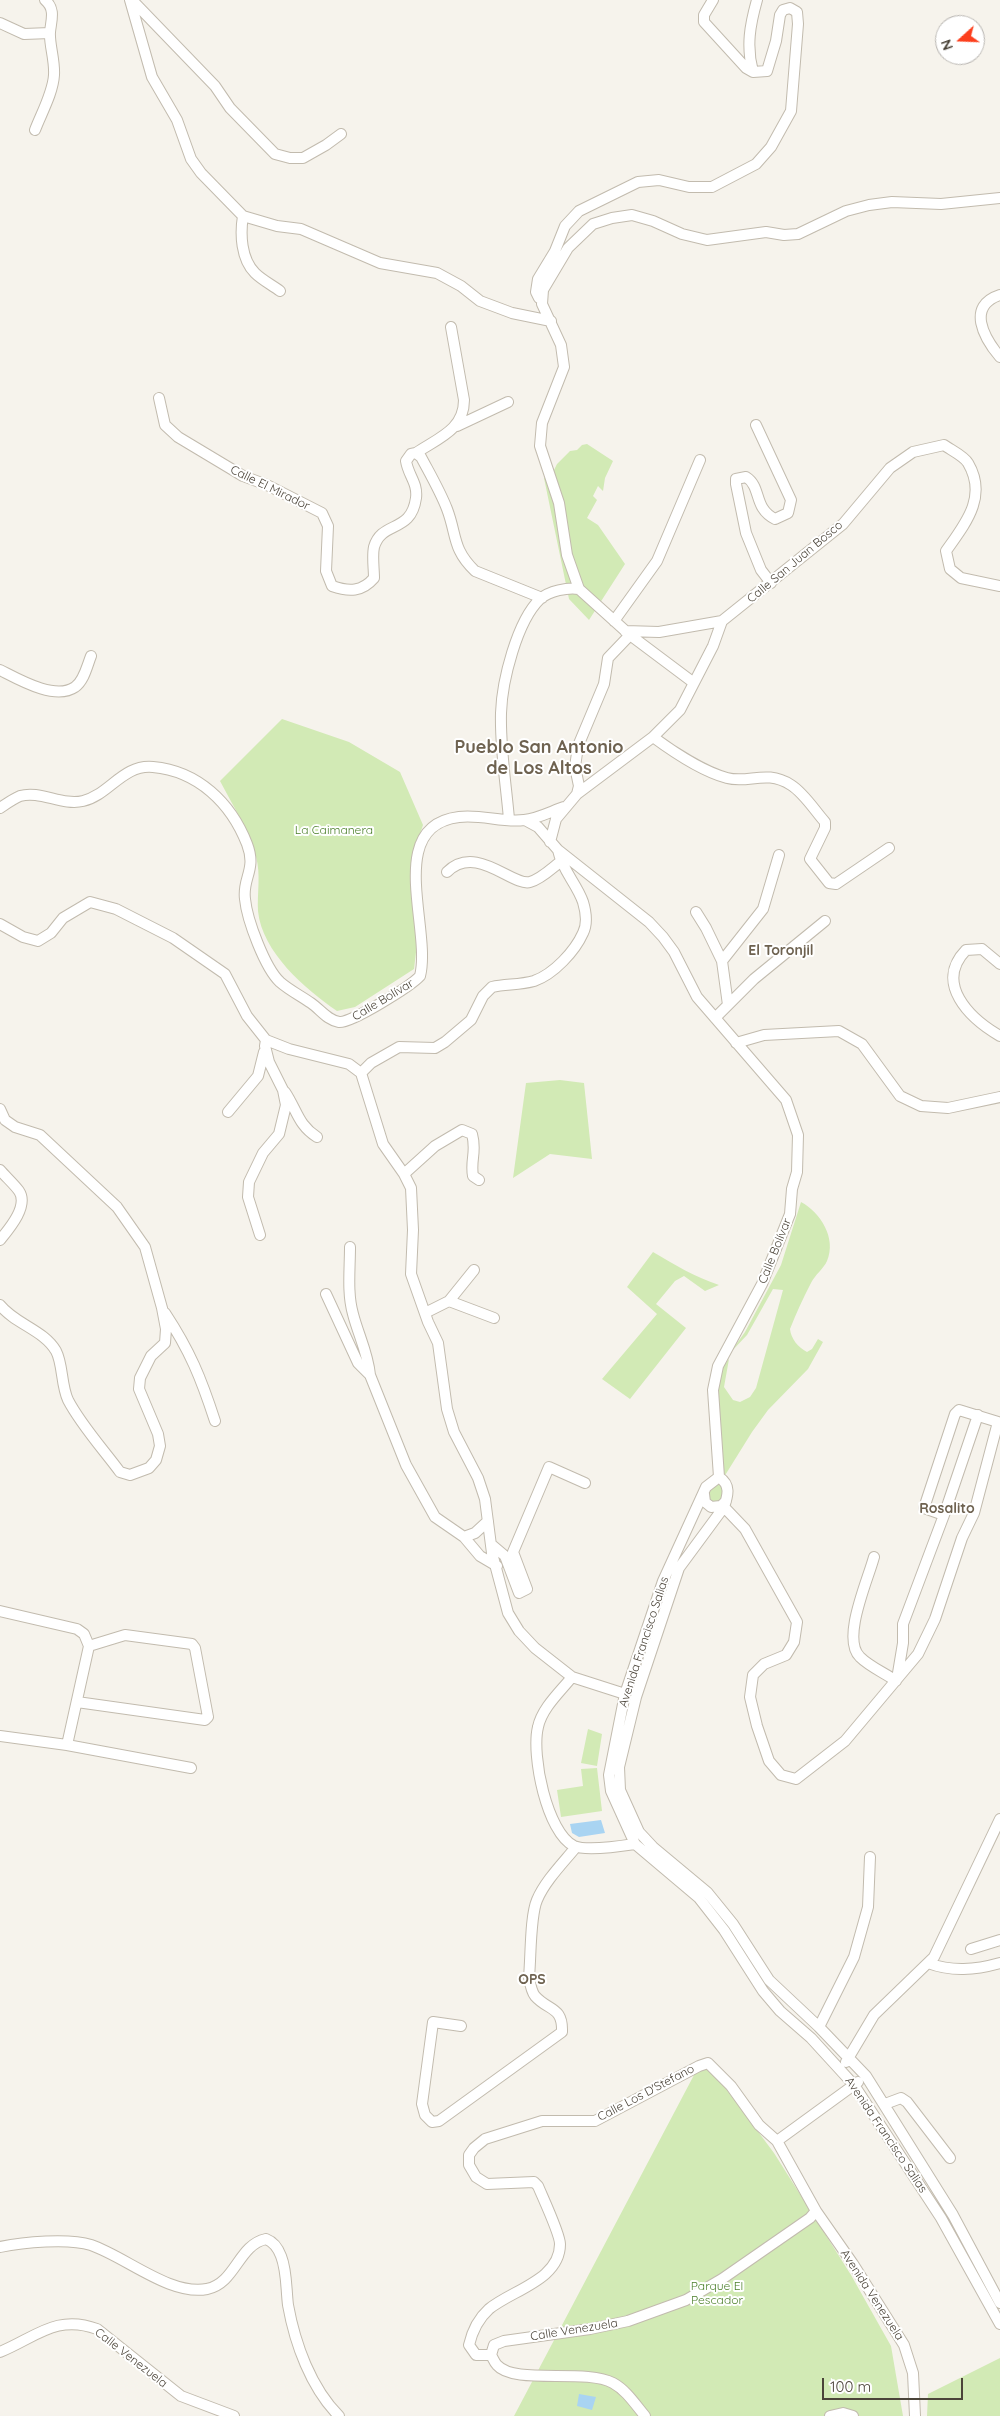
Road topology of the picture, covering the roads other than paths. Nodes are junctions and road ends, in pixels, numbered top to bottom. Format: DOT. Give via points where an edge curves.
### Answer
graph roads {
  1 [pos="45,0"];
  2 [pos="131,0"];
  3 [pos="713,0"];
  4 [pos="758,0"];
  5 [pos="0,23"];
  6 [pos="50,33"];
  7 [pos="753,72"];
  8 [pos="35,130"];
  9 [pos="341,134"];
  10 [pos="1000,198"];
  11 [pos="243,216"];
  12 [pos="280,291"];
  13 [pos="1000,295"];
  14 [pos="542,304"];
  15 [pos="551,320"];
  16 [pos="450,327"];
  17 [pos="1000,357"];
  18 [pos="158,398"];
  19 [pos="508,402"];
  20 [pos="756,425"];
  21 [pos="457,426"];
  22 [pos="416,453"];
  23 [pos="700,460"];
  24 [pos="771,583"];
  25 [pos="1000,586"];
  26 [pos="580,589"];
  27 [pos="542,598"];
  28 [pos="614,620"];
  29 [pos="722,621"];
  30 [pos="627,633"];
  31 [pos="91,656"];
  32 [pos="0,670"];
  33 [pos="694,683"];
  34 [pos="653,737"];
  35 [pos="577,794"];
  36 [pos="564,807"];
  37 [pos="0,808"];
  38 [pos="509,819"];
  39 [pos="525,820"];
  40 [pos="550,842"];
  41 [pos="889,848"];
  42 [pos="558,850"];
  43 [pos="779,855"];
  44 [pos="560,862"];
  45 [pos="447,872"];
  46 [pos="696,912"];
  47 [pos="825,921"];
  48 [pos="0,924"];
  49 [pos="722,961"];
  50 [pos="1000,964"];
  51 [pos="728,1005"];
  52 [pos="715,1018"];
  53 [pos="1000,1036"];
  54 [pos="265,1043"];
  55 [pos="736,1043"];
  56 [pos="361,1073"];
  57 [pos="283,1090"];
  58 [pos="1000,1097"];
  59 [pos="0,1109"];
  60 [pos="228,1112"];
  61 [pos="317,1137"];
  62 [pos="0,1170"];
  63 [pos="404,1174"];
  64 [pos="479,1180"];
  65 [pos="260,1235"];
  66 [pos="0,1240"];
  67 [pos="350,1247"];
  68 [pos="474,1270"];
  69 [pos="326,1294"];
  70 [pos="449,1301"];
  71 [pos="0,1305"];
  72 [pos="162,1308"];
  73 [pos="425,1313"];
  74 [pos="494,1318"];
  75 [pos="370,1374"];
  76 [pos="978,1416"];
  77 [pos="215,1420"];
  78 [pos="719,1477"];
  79 [pos="585,1483"];
  80 [pos="704,1494"];
  81 [pos="725,1504"];
  82 [pos="944,1515"];
  83 [pos="488,1521"];
  84 [pos="464,1537"];
  85 [pos="492,1545"];
  86 [pos="874,1557"];
  87 [pos="497,1566"];
  88 [pos="0,1611"];
  89 [pos="89,1646"];
  90 [pos="572,1677"];
  91 [pos="896,1681"];
  92 [pos="626,1694"];
  93 [pos="77,1702"];
  94 [pos="0,1736"];
  95 [pos="67,1745"];
  96 [pos="191,1768"];
  97 [pos="1000,1819"];
  98 [pos="635,1844"];
  99 [pos="576,1847"];
  100 [pos="870,1857"];
  101 [pos="1000,1940"];
  102 [pos="971,1949"];
  103 [pos="1000,1963"];
  104 [pos="928,1964"];
  105 [pos="461,2026"];
  106 [pos="819,2027"];
  107 [pos="850,2058"];
  108 [pos="842,2069"];
  109 [pos="866,2076"];
  110 [pos="854,2085"];
  111 [pos="885,2104"];
  112 [pos="777,2141"];
  113 [pos="950,2158"];
  114 [pos="816,2211"];
  115 [pos="0,2247"];
  116 [pos="1000,2303"];
  117 [pos="1000,2324"];
  118 [pos="0,2352"];
  119 [pos="491,2355"];
  120 [pos="915,2413"];
  121 [pos="234,2416"];
  122 [pos="339,2416"];
  123 [pos="645,2416"];
  124 [pos="830,2416"];
  125 [pos="852,2416"];
  126 [pos="905,2416"];
  1 -- 6 [label="street" via="54,18"];
  2 -- 9 [label="street" via="215,86 230,108 275,154 304,158"];
  2 -- 11 [label="street" via="152,77 177,120 191,159"];
  3 -- 7 [label="street" via="704,15 704,22"];
  4 -- 7 [label="street" via="749,27 748,54"];
  5 -- 6 [label="street" via="24,34"];
  6 -- 8 [label="street" via="54,78"];
  7 -- 14 [label="street" via="767,71 780,15 790,8 796,12 798,24 791,110 771,147 756,164 712,187 689,187 659,180 638,182 578,211 565,226 538,279 536,292"];
  10 -- 14 [label="street" via="941,204 868,204 798,234 784,236 766,232 707,240 632,216 612,218 593,224 568,248 543,290"];
  11 -- 12 [label="street" via="242,242 249,265"];
  11 -- 15 [label="street" via="301,229 380,263 436,273 480,301 512,313"];
  13 -- 17 [label="street" via="983,304 980,314 982,328"];
  14 -- 15 [label="street"];
  15 -- 26 [label="street" via="561,345 564,367 542,423 540,446 559,503 567,555"];
  16 -- 21 [label="street" via="464,400 464,411"];
  18 -- 22 [label="street, Calle El Mirador" via="165,425 178,437 243,476 267,484 322,513 328,526 326,571 332,586 345,590 358,590 374,578 373,549 378,538 388,529 406,522 413,512 416,484 406,462 411,454"];
  19 -- 21 [label="street"];
  20 -- 24 [label="street" via="791,500 788,513 775,519 764,513 751,480 746,477 736,479 746,533 761,570"];
  21 -- 22 [label="street"];
  22 -- 27 [label="street" via="443,499 456,546 468,565 475,572"];
  23 -- 28 [label="street" via="657,560"];
  24 -- 25 [label="street, Calle San Juan Bosco" via="843,524 890,468 913,452 944,445 968,462 977,491 970,516 946,550 950,569 961,578"];
  24 -- 29 [label="street, Calle San Juan Bosco"];
  26 -- 27 [label="street" via="572,587"];
  26 -- 28 [label="street"];
  27 -- 38 [label="street" via="526,619 503,692 501,722"];
  28 -- 30 [label="street"];
  29 -- 30 [label="street" via="659,632"];
  29 -- 33 [label="street"];
  30 -- 33 [label="street"];
  30 -- 35 [label="street" via="608,658 602,688 578,746 574,767 579,786"];
  31 -- 32 [label="street" via="74,688 58,691 40,689"];
  33 -- 34 [label="street" via="680,710"];
  34 -- 35 [label="street"];
  34 -- 41 [label="street" via="673,752 727,778 774,778 792,786 825,822 810,859 829,883 836,884"];
  35 -- 36 [label="street"];
  36 -- 39 [label="street"];
  36 -- 40 [label="street" via="556,818"];
  37 -- 38 [label="street, Calle Bolívar" via="20,796 31,795 82,802 123,775 144,766 202,782 230,812 247,845 251,871 244,899 267,965 279,981 328,1018 340,1023 389,999 420,976 422,940 415,883 420,843 425,833 432,825 459,817"];
  38 -- 39 [label="street, Calle Bolívar"];
  39 -- 40 [label="street, Calle Bolívar" via="538,827"];
  40 -- 42 [label="street, Calle Bolívar"];
  42 -- 44 [label="street"];
  42 -- 52 [label="street, Calle Bolívar" via="649,922 674,952 697,997"];
  43 -- 49 [label="street" via="763,909"];
  44 -- 45 [label="street" via="530,882 522,882 490,866 461,863"];
  44 -- 56 [label="street" via="582,900 586,916 584,932 561,962 546,976 535,980 514,986 492,987 482,996 471,1020 435,1048 399,1047"];
  46 -- 49 [label="street"];
  47 -- 51 [label="street" via="754,979"];
  48 -- 54 [label="street" via="23,937 38,940 51,933 63,918 90,902 116,909 173,938 224,974"];
  49 -- 51 [label="street"];
  50 -- 53 [label="street" via="982,949 966,950 956,960 952,985 964,1005"];
  51 -- 52 [label="street"];
  52 -- 55 [label="street, Calle Bolívar"];
  54 -- 56 [label="street" via="349,1064"];
  54 -- 57 [label="street" via="269,1062"];
  54 -- 60 [label="street" via="258,1076"];
  55 -- 58 [label="street" via="764,1035 839,1030 862,1044 900,1096 921,1106 948,1108"];
  55 -- 78 [label="street, Calle Bolívar" via="786,1100 798,1135 799,1151 790,1214 762,1284 718,1366 712,1390"];
  56 -- 63 [label="street" via="383,1144"];
  57 -- 61 [label="street" via="302,1124"];
  57 -- 65 [label="street" via="286,1105 279,1134 263,1153 249,1182 248,1197"];
  59 -- 72 [label="street" via="5,1120 15,1127 40,1135 117,1207 145,1247"];
  62 -- 66 [label="street" via="20,1192 22,1201 15,1221"];
  63 -- 64 [label="street" via="435,1146 462,1130 472,1134 473,1176"];
  63 -- 73 [label="street" via="411,1188 411,1274"];
  67 -- 75 [label="street" via="352,1312"];
  68 -- 70 [label="street"];
  69 -- 75 [label="street" via="358,1363"];
  70 -- 73 [label="street"];
  70 -- 74 [label="street"];
  71 -- 72 [label="street" via="57,1352 68,1400 120,1472 130,1475 149,1468 156,1460 160,1446 139,1389 140,1378 151,1356 164,1343 166,1329"];
  72 -- 77 [label="street" via="199,1372"];
  73 -- 83 [label="street" via="438,1343 447,1409 454,1432 486,1499"];
  75 -- 84 [label="street" via="421,1495 435,1517"];
  76 -- 82 [label="street"];
  76 -- 82 [label="street" via="959,1410 954,1414 924,1508"];
  76 -- 91 [label="street" via="998,1422 974,1513 962,1538 935,1618 918,1654"];
  78 -- 80 [label="street" via="710,1482"];
  78 -- 81 [label="street" via="728,1487"];
  79 -- 85 [label="street" via="549,1467 513,1552 527,1588 520,1593 505,1556"];
  80 -- 81 [label="street" via="705,1502 714,1508"];
  80 -- 92 [label="street, Avenida Francisco Salias" via="662,1581"];
  81 -- 91 [label="street" via="745,1529 797,1622 794,1642 786,1655 764,1664 753,1675 750,1697 769,1761 781,1775 796,1779 814,1768 845,1741"];
  81 -- 106 [label="street, Avenida Francisco Salias" via="680,1568 636,1697 619,1767 620,1790 639,1832 707,1892 734,1924 769,1980"];
  82 -- 91 [label="street" via="903,1624"];
  83 -- 84 [label="street" via="475,1533"];
  83 -- 85 [label="street"];
  84 -- 87 [label="street" via="480,1556"];
  85 -- 87 [label="street"];
  86 -- 91 [label="street" via="854,1626 853,1645 860,1657"];
  87 -- 90 [label="street" via="508,1613 519,1631"];
  88 -- 89 [label="street" via="77,1629 84,1634"];
  89 -- 93 [label="street"];
  89 -- 93 [label="street" via="124,1635 192,1644 196,1648 208,1717 205,1720"];
  90 -- 92 [label="street"];
  90 -- 99 [label="street" via="547,1708 538,1726 535,1749 540,1784 555,1822 562,1838"];
  92 -- 98 [label="street, Avenida Francisco Salias" via="609,1775 613,1798"];
  93 -- 95 [label="street"];
  94 -- 95 [label="street"];
  95 -- 96 [label="street"];
  97 -- 104 [label="street"];
  98 -- 99 [label="street"];
  98 -- 108 [label="street, Avenida Francisco Salias" via="700,1898 763,1991"];
  99 -- 105 [label="street" via="541,1892 534,1914 529,1977 538,1999 559,2014 562,2032 439,2122 432,2122 425,2115 422,2104 433,2022"];
  100 -- 106 [label="street" via="868,1907 854,1957"];
  101 -- 102 [label="street"];
  103 -- 104 [label="street" via="964,1970"];
  104 -- 107 [label="street" via="874,2015"];
  106 -- 107 [label="street, Avenida Francisco Salias"];
  107 -- 108 [label="street"];
  107 -- 109 [label="street, Avenida Francisco Salias"];
  108 -- 110 [label="street, Avenida Francisco Salias"];
  109 -- 110 [label="street"];
  109 -- 111 [label="street, Avenida Francisco Salias"];
  110 -- 112 [label="street"];
  110 -- 117 [label="street, Avenida Francisco Salias" via="941,2218"];
  111 -- 113 [label="street" via="901,2098 907,2102"];
  111 -- 116 [label="street, Avenida Francisco Salias" via="953,2215"];
  112 -- 114 [label="street"];
  112 -- 119 [label="street, Calle Los D'Stefano" via="759,2125 731,2086 708,2063 595,2121 542,2122 485,2139 469,2155 469,2165 476,2177 487,2184 534,2182 560,2244 557,2257 544,2276 489,2310 472,2332 469,2345 476,2355"];
  114 -- 119 [label="street, Calle Venezuela" via="722,2279 686,2300 628,2321 504,2341 494,2344"];
  114 -- 120 [label="street, Avenida Venezuela" via="904,2344 913,2373"];
  115 -- 122 [label="street" via="30,2241 88,2244 115,2255 162,2282 191,2290 208,2288 230,2275 252,2245 266,2239 272,2241 284,2266 289,2306 306,2363 317,2389"];
  118 -- 121 [label="street, Calle Venezuela" via="47,2328 81,2323 97,2329 181,2396"];
  119 -- 123 [label="street" via="497,2366 511,2373 595,2377 613,2383"];
  120 -- 126 [label="street"];
  124 -- 125 [label="street" via="843,2413"];
}
